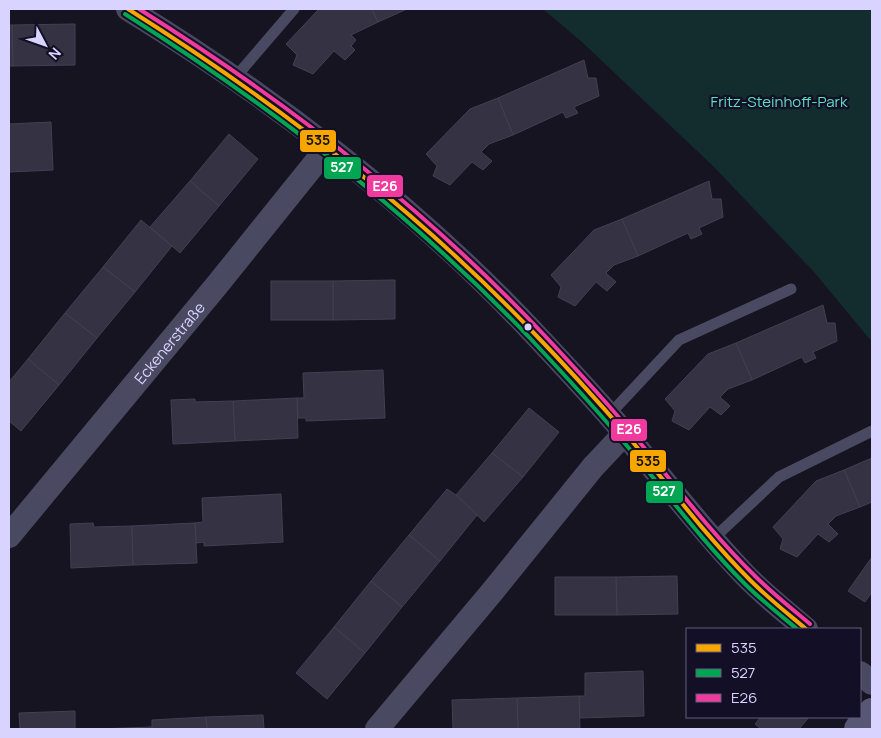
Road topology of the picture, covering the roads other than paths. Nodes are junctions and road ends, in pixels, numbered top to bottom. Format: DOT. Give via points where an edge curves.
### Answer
graph roads {
  1 [pos="128,9"];
  2 [pos="294,9"];
  3 [pos="234,79"];
  4 [pos="328,147"];
  5 [pos="791,289"];
  6 [pos="609,415"];
  7 [pos="872,431"];
  8 [pos="625,434"];
  9 [pos="9,536"];
  10 [pos="714,539"];
  11 [pos="805,628"];
  12 [pos="861,674"];
  13 [pos="872,683"];
  14 [pos="872,712"];
  15 [pos="377,729"];
  16 [pos="858,729"];
  1 -- 3 [label="street"];
  2 -- 3 [label="lane"];
  3 -- 4 [label="street"];
  4 -- 6 [label="street" via="474,273"];
  4 -- 9 [label="street, Eckenerstraße"];
  5 -- 6 [label="lane" via="679,340"];
  6 -- 8 [label="street"];
  7 -- 10 [label="lane" via="779,477"];
  8 -- 10 [label="street"];
  8 -- 15 [label="street" via="593,467"];
  10 -- 11 [label="street" via="744,574"];
  12 -- 13 [label="street"];
  14 -- 16 [label="main road"];
}
